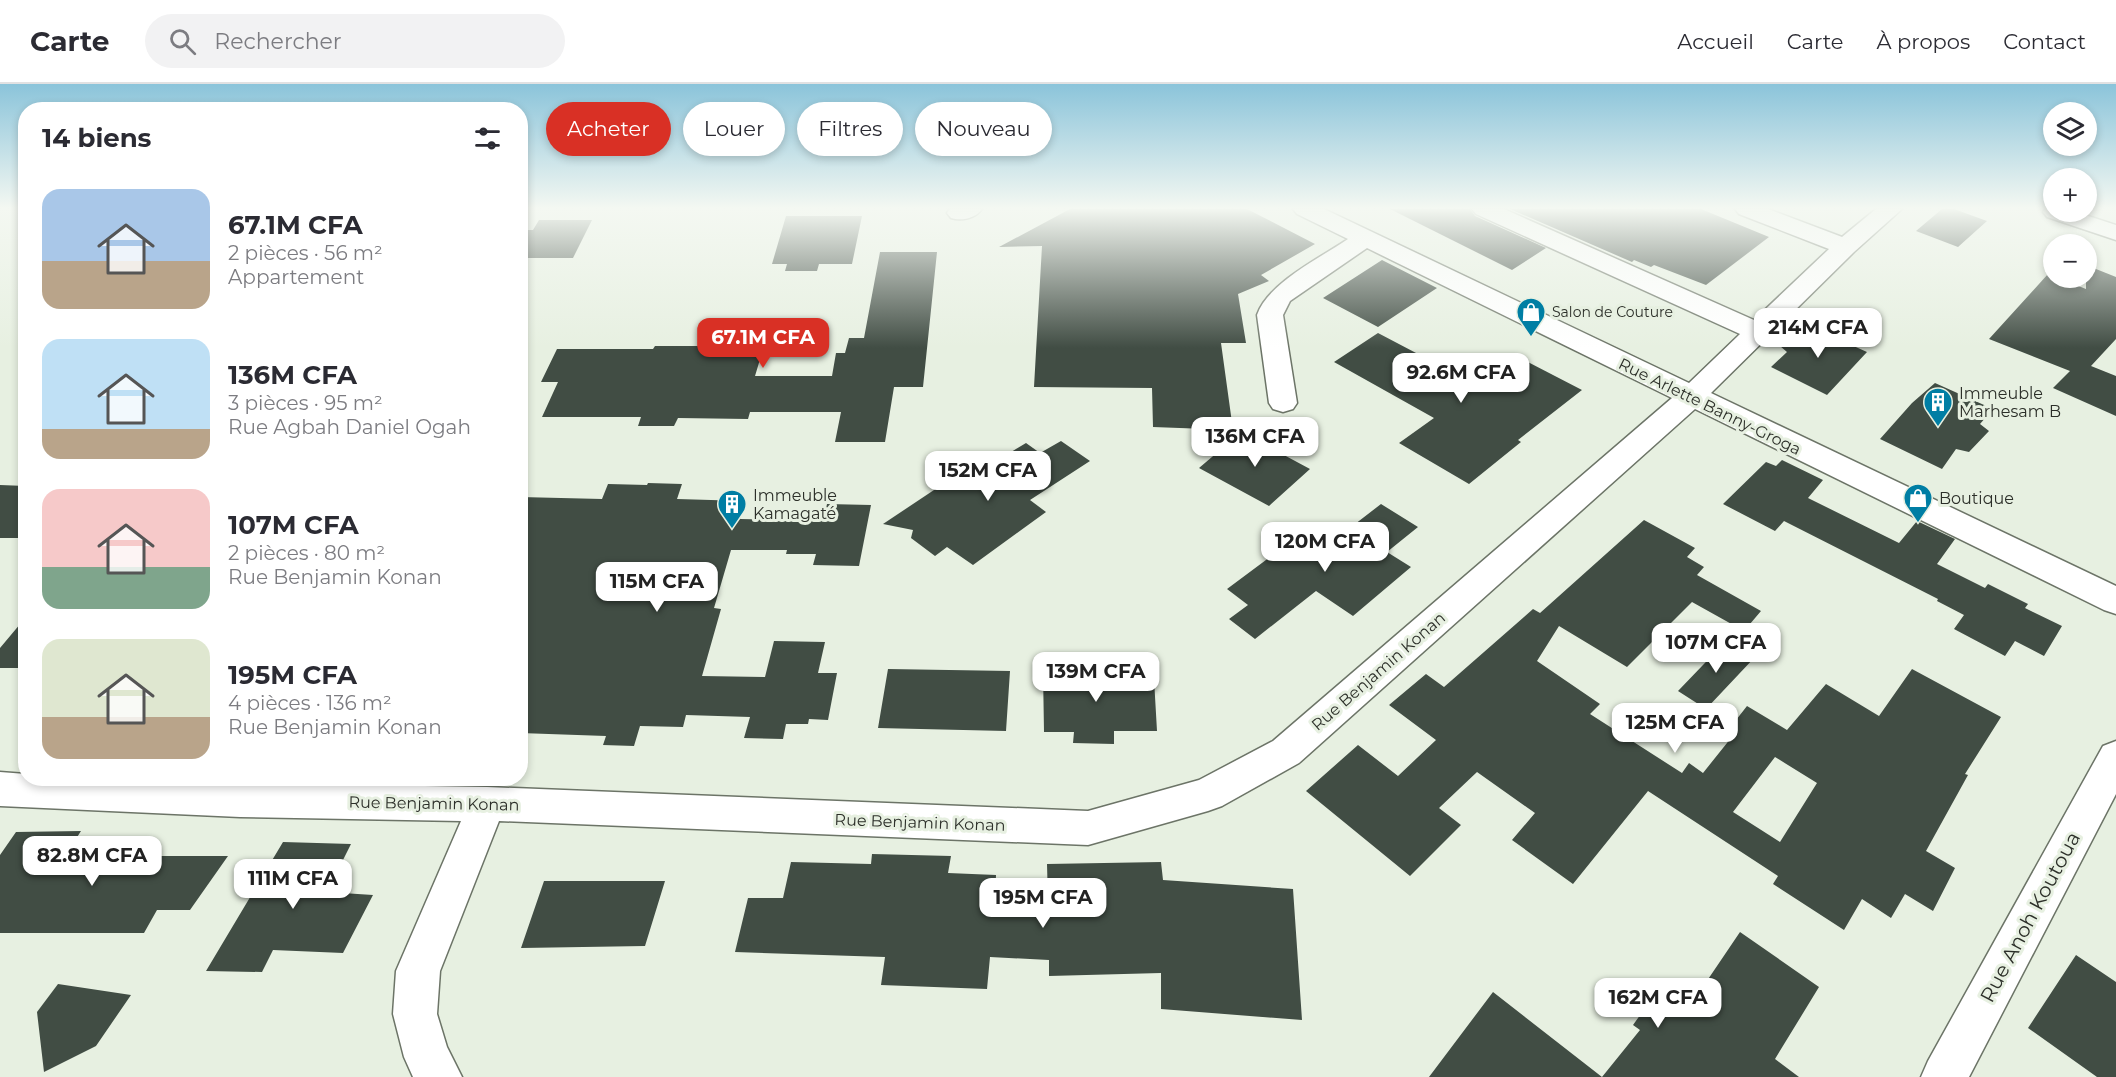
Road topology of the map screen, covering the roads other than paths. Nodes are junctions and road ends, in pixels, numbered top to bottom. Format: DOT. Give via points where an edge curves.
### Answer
graph roads {
  1 [pos="1341,255"];
  2 [pos="1401,255"];
  3 [pos="1587,255"];
  4 [pos="1836,255"];
  5 [pos="1756,331"];
  6 [pos="1691,397"];
  7 [pos="1283,403"];
  8 [pos="2116,601"];
  9 [pos="2116,757"];
  10 [pos="0,789"];
  11 [pos="247,789"];
  12 [pos="487,804"];
  13 [pos="439,1077"];
  14 [pos="1944,1077"];
  1 -- 7 [label="street" via="1281,296 1273,306 1270,315"];
  2 -- 6 [label="street, Rue Arlette Banny-Groga"];
  3 -- 5 [label="street"];
  4 -- 5 [label="street, Rue Benjamin Konan"];
  5 -- 6 [label="street, Rue Benjamin Konan"];
  6 -- 8 [label="street, Rue Arlette Banny-Groga"];
  6 -- 12 [label="street, Rue Benjamin Konan" via="1286,752 1208,794 1088,828"];
  9 -- 14 [label="street, Rue Anoh Koutoua"];
  10 -- 11 [label="street, Rue Benjamin Konan"];
  11 -- 12 [label="street, Rue Benjamin Konan"];
  12 -- 13 [label="street" via="418,971 415,1014 428,1057"];
}
